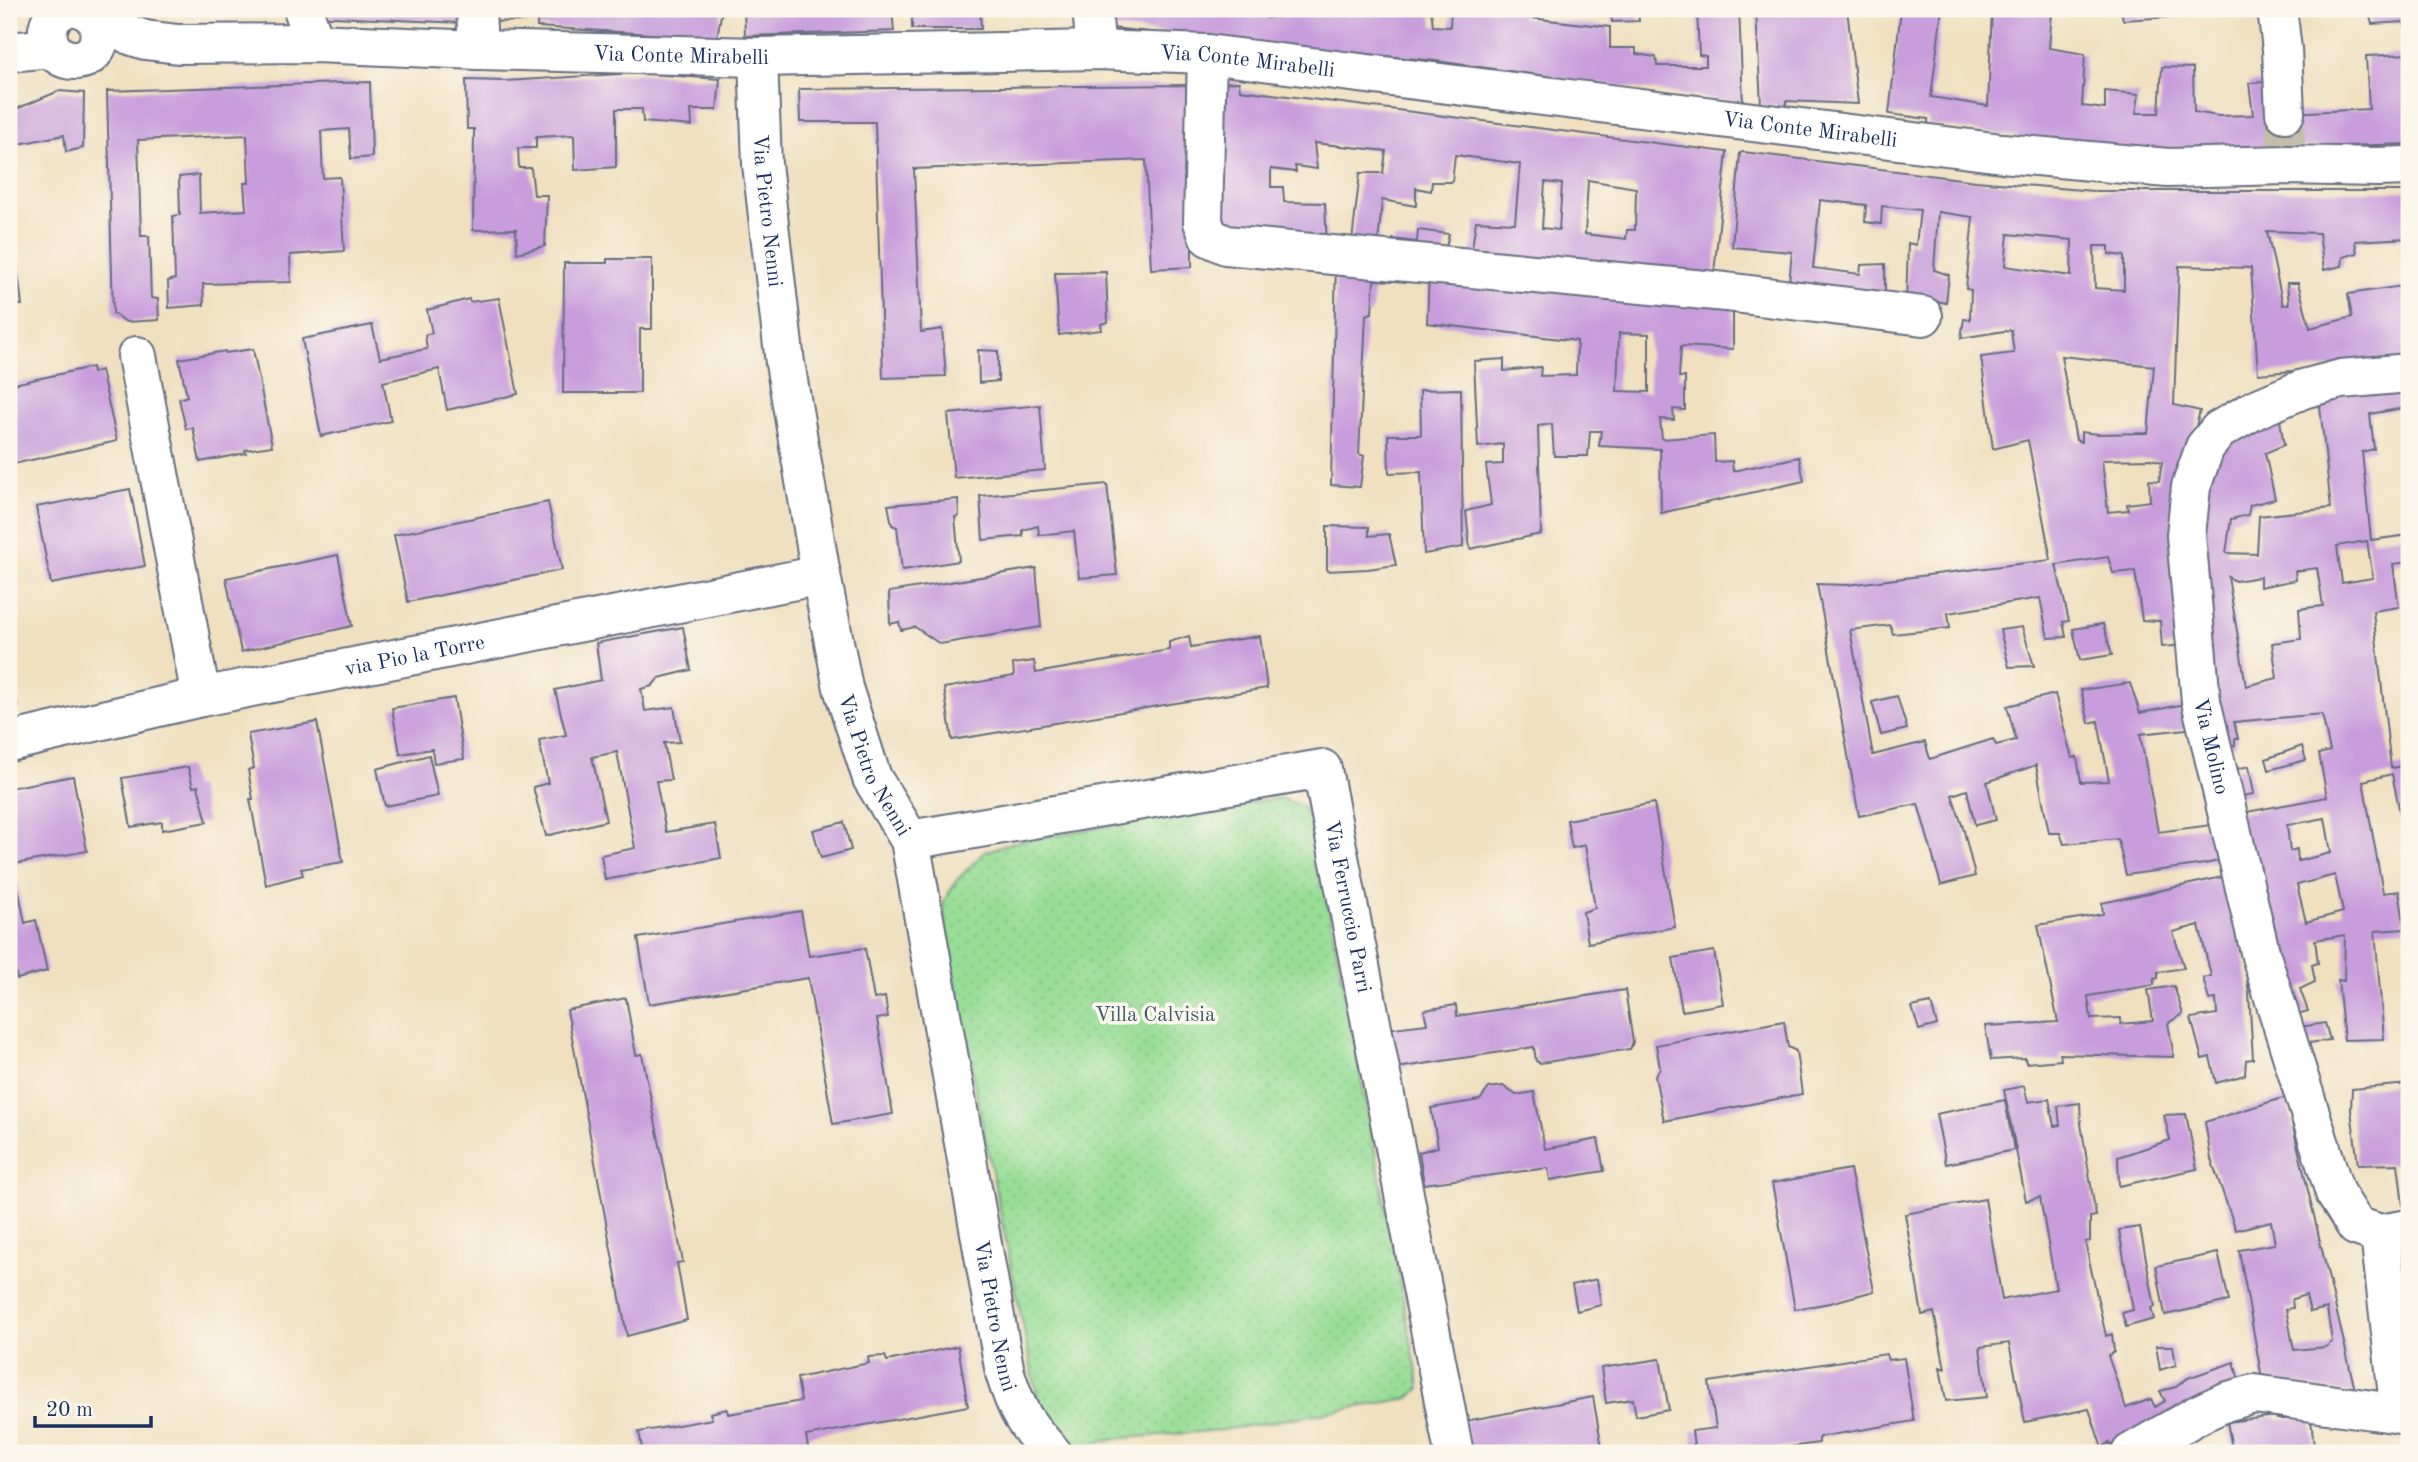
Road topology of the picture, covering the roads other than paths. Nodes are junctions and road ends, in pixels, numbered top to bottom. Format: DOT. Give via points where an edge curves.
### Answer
graph roads {
  1 [pos="476,9"];
  2 [pos="1092,9"];
  3 [pos="2277,9"];
  4 [pos="63,18"];
  5 [pos="309,26"];
  6 [pos="478,50"];
  7 [pos="1096,50"];
  8 [pos="9,52"];
  9 [pos="1207,54"];
  10 [pos="758,57"];
  11 [pos="2286,142"];
  12 [pos="2409,166"];
  13 [pos="1923,316"];
  14 [pos="137,356"];
  15 [pos="2409,373"];
  16 [pos="821,575"];
  17 [pos="201,697"];
  18 [pos="9,742"];
  19 [pos="910,840"];
  20 [pos="2395,1231"];
  21 [pos="2404,1414"];
  22 [pos="1052,1453"];
  23 [pos="1454,1453"];
  24 [pos="2131,1453"];
  1 -- 6 [label="street"];
  2 -- 7 [label="street"];
  3 -- 11 [label="street"];
  4 -- 5 [label="street, Via Conte Mirabelli" via="178,44"];
  4 -- 8 [label="street"];
  5 -- 6 [label="street, Via Conte Mirabelli"];
  6 -- 10 [label="street, Via Conte Mirabelli"];
  7 -- 9 [label="street, Via Conte Mirabelli"];
  7 -- 10 [label="street, Via Conte Mirabelli"];
  9 -- 11 [label="street, Via Conte Mirabelli" via="2002,153 2168,168"];
  9 -- 13 [label="street" via="1203,222 1209,237 1226,245 1726,292"];
  10 -- 16 [label="street, Via Pietro Nenni" via="762,164 785,363"];
  11 -- 12 [label="street, Via Conte Mirabelli" via="2377,167"];
  14 -- 17 [label="street"];
  15 -- 20 [label="street, Via Molino" via="2341,379 2303,389 2219,430 2205,447 2191,487 2186,535 2201,701 2261,956 2335,1193 2356,1226"];
  16 -- 17 [label="street, via Pio la Torre"];
  16 -- 19 [label="street, Via Pietro Nenni" via="843,688 872,778"];
  17 -- 18 [label="street, via Pio la Torre"];
  19 -- 22 [label="street, Via Pietro Nenni" via="1005,1373 1016,1407"];
  19 -- 23 [label="street, Via Ferruccio Parri" via="1322,769"];
  20 -- 21 [label="street"];
  21 -- 24 [label="street" via="2254,1394 2199,1414"];
}
